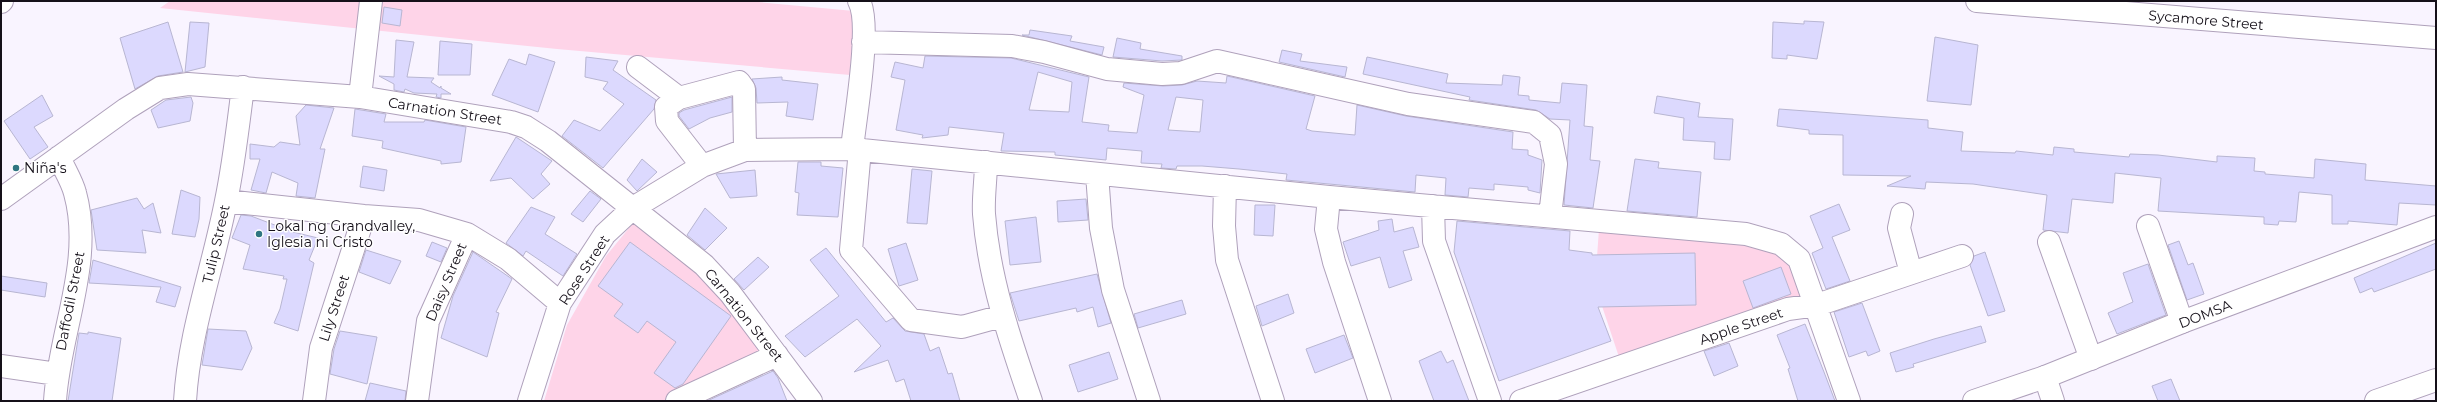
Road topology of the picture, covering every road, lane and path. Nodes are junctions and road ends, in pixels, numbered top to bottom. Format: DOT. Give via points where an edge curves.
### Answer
graph roads {
  1 [pos="371,1"];
  2 [pos="859,1"];
  3 [pos="1977,1"];
  4 [pos="2436,38"];
  5 [pos="863,42"];
  6 [pos="638,67"];
  7 [pos="243,87"];
  8 [pos="360,97"];
  9 [pos="679,98"];
  10 [pos="856,149"];
  11 [pos="745,150"];
  12 [pos="59,157"];
  13 [pos="986,162"];
  14 [pos="695,170"];
  15 [pos="1097,174"];
  16 [pos="1225,186"];
  17 [pos="1329,196"];
  18 [pos="1,198"];
  19 [pos="226,201"];
  20 [pos="1432,206"];
  21 [pos="633,208"];
  22 [pos="1902,214"];
  23 [pos="364,216"];
  24 [pos="1550,216"];
  25 [pos="2148,226"];
  26 [pos="2436,227"];
  27 [pos="467,234"];
  28 [pos="2049,242"];
  29 [pos="1962,256"];
  30 [pos="1911,274"];
  31 [pos="560,303"];
  32 [pos="1817,305"];
  33 [pos="1002,316"];
  34 [pos="2182,322"];
  35 [pos="777,355"];
  36 [pos="2091,359"];
  37 [pos="1,366"];
  38 [pos="56,374"];
  39 [pos="2045,377"];
  40 [pos="2436,380"];
  41 [pos="55,401"];
  42 [pos="185,401"];
  43 [pos="314,401"];
  44 [pos="417,401"];
  45 [pos="529,401"];
  46 [pos="677,401"];
  47 [pos="811,401"];
  48 [pos="1031,401"];
  49 [pos="1149,401"];
  50 [pos="1273,401"];
  51 [pos="1380,401"];
  52 [pos="1490,401"];
  53 [pos="1521,401"];
  54 [pos="1849,401"];
  55 [pos="1974,401"];
  56 [pos="2053,401"];
  57 [pos="2376,401"];
  1 -- 8 [label="street"];
  2 -- 5 [label="street" via="863,9"];
  3 -- 4 [label="street, Sycamore Street"];
  5 -- 10 [label="street"];
  5 -- 24 [label="street" via="1012,46 1107,69 1162,74 1182,73 1217,61 1380,99 1534,122 1550,135 1556,164"];
  6 -- 9 [label="street"];
  7 -- 8 [label="street, Carnation Street"];
  7 -- 12 [label="street, Carnation Street" via="188,84 160,88"];
  7 -- 19 [label="street, Tulip Street"];
  8 -- 21 [label="street, Carnation Street" via="511,122 526,127 548,141"];
  9 -- 11 [label="street" via="739,82 744,89"];
  9 -- 14 [label="street" via="666,107 666,121"];
  10 -- 11 [label="street, Rose Street"];
  10 -- 13 [label="street, Rose Street"];
  10 -- 33 [label="street" via="851,250 910,320 962,327"];
  11 -- 14 [label="street, Rose Street"];
  12 -- 18 [label="street, Carnation Street"];
  12 -- 38 [label="street, Daffodil Street" via="75,193 82,250"];
  13 -- 15 [label="street, Rose Street"];
  13 -- 33 [label="street" via="984,214"];
  14 -- 21 [label="street, Rose Street"];
  15 -- 16 [label="street, Rose Street"];
  15 -- 49 [label="street" via="1100,228 1113,290"];
  16 -- 17 [label="street, Rose Street"];
  16 -- 50 [label="street" via="1224,226 1227,260"];
  17 -- 20 [label="street, Rose Street"];
  17 -- 51 [label="street" via="1326,229 1334,262"];
  19 -- 23 [label="street"];
  19 -- 42 [label="street, Tulip Street" via="195,331 186,375"];
  20 -- 24 [label="street, Rose Street"];
  20 -- 52 [label="street" via="1434,241"];
  21 -- 31 [label="street, Rose Street" via="605,234"];
  21 -- 35 [label="street, Carnation Street" via="704,265 730,293"];
  22 -- 30 [label="street" via="1899,228"];
  23 -- 27 [label="street" via="419,220"];
  23 -- 43 [label="street, Lily Street" via="321,348"];
  24 -- 32 [label="street, Rose Street" via="1746,234 1781,244 1799,259"];
  25 -- 34 [label="street"];
  26 -- 34 [label="street, DOMSA"];
  27 -- 31 [label="street" via="508,259"];
  27 -- 44 [label="street, Daisy Street" via="428,321"];
  28 -- 36 [label="street"];
  29 -- 30 [label="street, Apple Street"];
  30 -- 32 [label="street, Apple Street"];
  31 -- 45 [label="street, Rose Street"];
  32 -- 53 [label="street, Apple Street" via="1788,309"];
  32 -- 54 [label="street, Rose Street"];
  33 -- 48 [label="street"];
  34 -- 36 [label="street, DOMSA"];
  35 -- 46 [label="street"];
  35 -- 47 [label="street, Carnation Street"];
  36 -- 39 [label="street, DOMSA"];
  37 -- 38 [label="street"];
  38 -- 41 [label="street, Daffodil Street"];
  39 -- 55 [label="street, DOMSA"];
  39 -- 56 [label="street"];
  40 -- 57 [label="street"];
}
